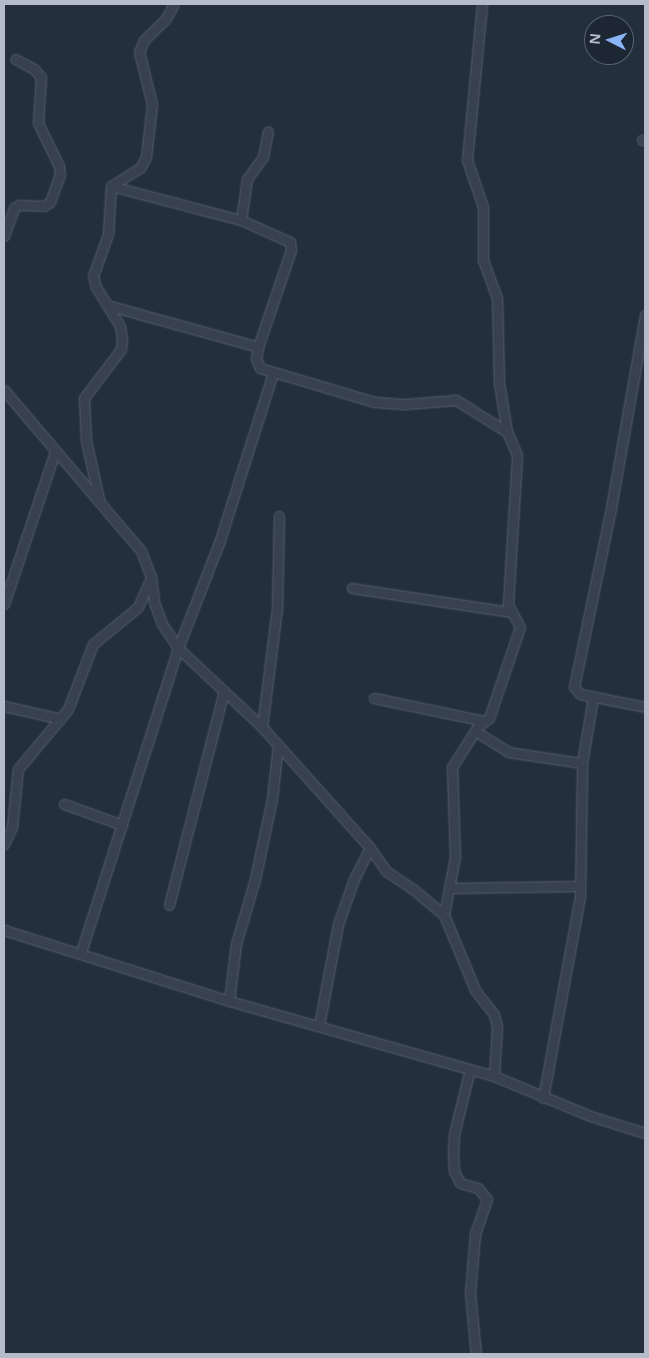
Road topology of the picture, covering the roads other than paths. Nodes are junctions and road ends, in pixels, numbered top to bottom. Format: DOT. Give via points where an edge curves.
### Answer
graph roads {
  1 [pos="174,4"];
  2 [pos="482,4"];
  3 [pos="15,59"];
  4 [pos="268,131"];
  5 [pos="111,186"];
  6 [pos="241,220"];
  7 [pos="4,236"];
  8 [pos="107,305"];
  9 [pos="645,315"];
  10 [pos="258,347"];
  11 [pos="273,373"];
  12 [pos="4,390"];
  13 [pos="508,432"];
  14 [pos="55,452"];
  15 [pos="100,502"];
  16 [pos="279,516"];
  17 [pos="151,576"];
  18 [pos="352,588"];
  19 [pos="4,604"];
  20 [pos="510,612"];
  21 [pos="178,648"];
  22 [pos="224,690"];
  23 [pos="593,697"];
  24 [pos="374,698"];
  25 [pos="4,706"];
  26 [pos="645,707"];
  27 [pos="61,719"];
  28 [pos="484,722"];
  29 [pos="262,727"];
  30 [pos="475,731"];
  31 [pos="278,745"];
  32 [pos="582,763"];
  33 [pos="64,804"];
  34 [pos="122,825"];
  35 [pos="4,844"];
  36 [pos="370,848"];
  37 [pos="580,886"];
  38 [pos="451,888"];
  39 [pos="169,905"];
  40 [pos="444,915"];
  41 [pos="4,930"];
  42 [pos="81,952"];
  43 [pos="229,1001"];
  44 [pos="319,1025"];
  45 [pos="470,1069"];
  46 [pos="494,1076"];
  47 [pos="543,1098"];
  48 [pos="645,1133"];
  49 [pos="476,1354"];
  1 -- 5 [label="street" via="165,20 144,40 139,52 152,104 144,164"];
  2 -- 13 [label="street" via="468,160 483,207 483,260 497,298 499,383"];
  3 -- 7 [label="street" via="34,69 41,77 38,123 59,166 60,175 50,202 44,206 19,205 14,208"];
  4 -- 6 [label="street" via="263,157 247,179"];
  5 -- 6 [label="street"];
  5 -- 8 [label="street" via="108,234 93,276"];
  6 -- 10 [label="street" via="291,245"];
  8 -- 10 [label="street"];
  8 -- 15 [label="street" via="120,326 121,349 91,385 82,411"];
  9 -- 23 [label="street" via="610,513 574,687 576,692"];
  10 -- 11 [label="street" via="257,364"];
  11 -- 13 [label="street" via="374,402 406,404 456,400"];
  11 -- 21 [label="street" via="219,543"];
  12 -- 14 [label="street"];
  13 -- 20 [label="street" via="517,455"];
  14 -- 15 [label="street"];
  14 -- 19 [label="street"];
  15 -- 17 [label="street" via="141,551"];
  16 -- 29 [label="street" via="277,608"];
  17 -- 21 [label="street" via="154,602 162,624"];
  17 -- 27 [label="street" via="138,607 93,644 77,691"];
  18 -- 20 [label="street"];
  20 -- 28 [label="street" via="520,627 519,634 489,718"];
  21 -- 22 [label="street"];
  21 -- 34 [label="street"];
  22 -- 29 [label="street"];
  22 -- 39 [label="street"];
  23 -- 26 [label="street"];
  23 -- 32 [label="street"];
  24 -- 28 [label="street"];
  25 -- 27 [label="street"];
  27 -- 35 [label="street" via="18,769 12,828"];
  28 -- 30 [label="street"];
  29 -- 31 [label="street"];
  30 -- 32 [label="street" via="508,752"];
  30 -- 38 [label="street" via="452,767 455,857"];
  31 -- 36 [label="street"];
  31 -- 43 [label="street" via="272,799 257,870 236,944"];
  32 -- 37 [label="street"];
  33 -- 34 [label="street"];
  34 -- 42 [label="street"];
  36 -- 40 [label="street" via="386,872 414,888"];
  36 -- 44 [label="street" via="354,879 338,924"];
  37 -- 38 [label="street"];
  37 -- 47 [label="street" via="571,954"];
  38 -- 40 [label="street"];
  40 -- 46 [label="street" via="475,990 494,1014 497,1027"];
  41 -- 42 [label="street"];
  42 -- 43 [label="street"];
  43 -- 44 [label="street"];
  44 -- 45 [label="street"];
  45 -- 46 [label="street"];
  45 -- 49 [label="street" via="453,1151 454,1171 460,1184 478,1188 487,1199 474,1234 470,1293"];
  46 -- 47 [label="street"];
  47 -- 48 [label="street"];
}
